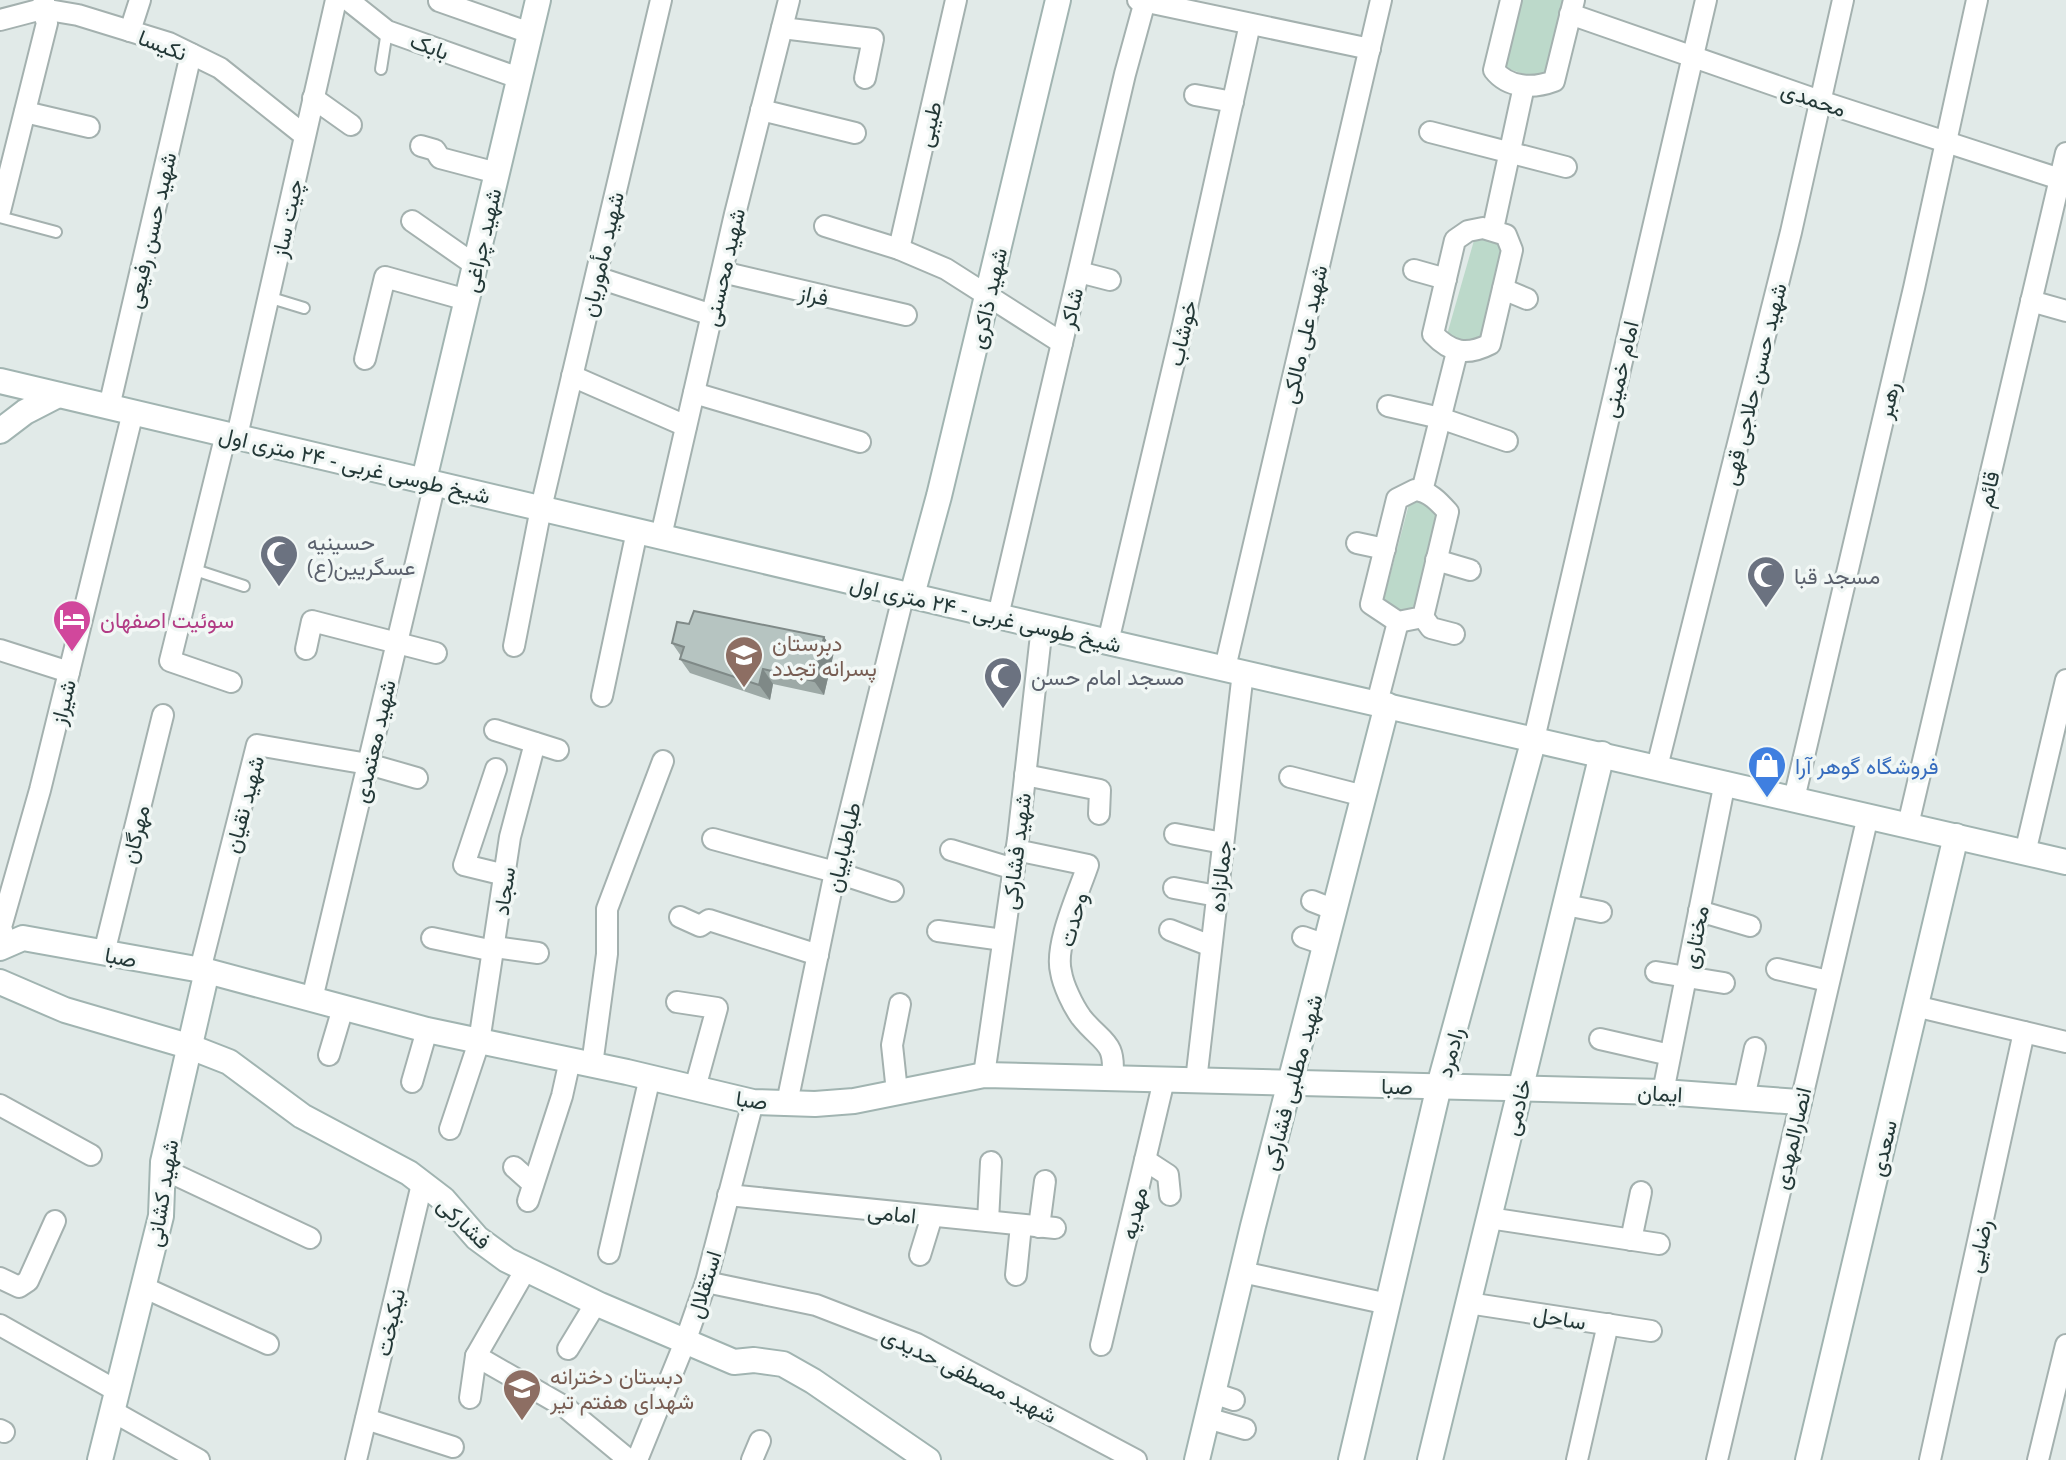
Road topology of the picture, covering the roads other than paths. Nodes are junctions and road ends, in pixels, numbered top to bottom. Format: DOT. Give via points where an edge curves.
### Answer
graph roads {
  1 [pos="140,0"];
  2 [pos="336,0"];
  3 [pos="348,0"];
  4 [pos="538,0"];
  5 [pos="661,0"];
  6 [pos="789,0"];
  7 [pos="956,0"];
  8 [pos="1058,0"];
  9 [pos="1381,0"];
  10 [pos="1511,0"];
  11 [pos="1706,0"];
  12 [pos="1843,0"];
  13 [pos="1977,0"];
  14 [pos="439,1"];
  15 [pos="1141,1"];
  16 [pos="43,5"];
  17 [pos="1194,6"];
  18 [pos="1572,7"];
  19 [pos="0,20"];
  20 [pos="1250,24"];
  21 [pos="782,28"];
  22 [pos="130,31"];
  23 [pos="387,31"];
  24 [pos="530,33"];
  25 [pos="1370,49"];
  26 [pos="191,54"];
  27 [pos="1694,56"];
  28 [pos="381,69"];
  29 [pos="519,78"];
  30 [pos="865,78"];
  31 [pos="1524,86"];
  32 [pos="1195,95"];
  33 [pos="313,98"];
  34 [pos="1820,101"];
  35 [pos="1233,102"];
  36 [pos="761,110"];
  37 [pos="25,112"];
  38 [pos="351,125"];
  39 [pos="89,127"];
  40 [pos="1430,132"];
  41 [pos="855,133"];
  42 [pos="304,135"];
  43 [pos="1946,142"];
  44 [pos="421,146"];
  45 [pos="1510,151"];
  46 [pos="2066,153"];
  47 [pos="1566,167"];
  48 [pos="497,173"];
  49 [pos="2060,179"];
  50 [pos="0,214"];
  51 [pos="412,221"];
  52 [pos="825,226"];
  53 [pos="1493,229"];
  54 [pos="56,232"];
  55 [pos="899,249"];
  56 [pos="475,265"];
  57 [pos="1414,270"];
  58 [pos="722,272"];
  59 [pos="1079,272"];
  60 [pos="596,277"];
  61 [pos="1446,279"];
  62 [pos="1110,280"];
  63 [pos="1503,289"];
  64 [pos="988,294"];
  65 [pos="268,297"];
  66 [pos="1527,299"];
  67 [pos="467,300"];
  68 [pos="2031,301"];
  69 [pos="304,308"];
  70 [pos="2066,311"];
  71 [pos="712,315"];
  72 [pos="906,315"];
  73 [pos="1062,343"];
  74 [pos="1457,352"];
  75 [pos="365,359"];
  76 [pos="572,376"];
  77 [pos="0,381"];
  78 [pos="694,393"];
  79 [pos="58,395"];
  80 [pos="1388,406"];
  81 [pos="121,409"];
  82 [pos="1440,418"];
  83 [pos="686,426"];
  84 [pos="0,431"];
  85 [pos="231,435"];
  86 [pos="1507,441"];
  87 [pos="860,442"];
  88 [pos="429,481"];
  89 [pos="1422,491"];
  90 [pos="541,508"];
  91 [pos="649,533"];
  92 [pos="1357,543"];
  93 [pos="1385,549"];
  94 [pos="1436,560"];
  95 [pos="192,569"];
  96 [pos="1470,570"];
  97 [pos="244,586"];
  98 [pos="908,594"];
  99 [pos="998,616"];
  100 [pos="1423,617"];
  101 [pos="1398,622"];
  102 [pos="1042,626"];
  103 [pos="1454,634"];
  104 [pos="397,642"];
  105 [pos="1108,642"];
  106 [pos="514,646"];
  107 [pos="306,649"];
  108 [pos="0,650"];
  109 [pos="436,653"];
  110 [pos="1234,670"];
  111 [pos="69,672"];
  112 [pos="2066,680"];
  113 [pos="231,682"];
  114 [pos="602,696"];
  115 [pos="1382,704"];
  116 [pos="163,715"];
  117 [pos="495,730"];
  118 [pos="1534,739"];
  119 [pos="535,743"];
  120 [pos="558,750"];
  121 [pos="1602,754"];
  122 [pos="663,761"];
  123 [pos="368,764"];
  124 [pos="1657,767"];
  125 [pos="496,769"];
  126 [pos="1025,775"];
  127 [pos="1290,777"];
  128 [pos="417,778"];
  129 [pos="1725,782"];
  130 [pos="1364,796"];
  131 [pos="1794,799"];
  132 [pos="1099,814"];
  133 [pos="1868,816"];
  134 [pos="1908,825"];
  135 [pos="1175,834"];
  136 [pos="1956,836"];
  137 [pos="713,839"];
  138 [pos="1223,843"];
  139 [pos="951,850"];
  140 [pos="2025,853"];
  141 [pos="1015,860"];
  142 [pos="2066,862"];
  143 [pos="835,872"];
  144 [pos="505,875"];
  145 [pos="1174,888"];
  146 [pos="893,891"];
  147 [pos="1217,896"];
  148 [pos="1566,905"];
  149 [pos="1699,911"];
  150 [pos="1601,912"];
  151 [pos="680,917"];
  152 [pos="1750,926"];
  153 [pos="1170,930"];
  154 [pos="938,931"];
  155 [pos="1303,937"];
  156 [pos="432,938"];
  157 [pos="1003,940"];
  158 [pos="3,945"];
  159 [pos="1326,945"];
  160 [pos="1211,946"];
  161 [pos="494,949"];
  162 [pos="104,953"];
  163 [pos="538,953"];
  164 [pos="818,955"];
  165 [pos="1777,969"];
  166 [pos="204,971"];
  167 [pos="1656,972"];
  168 [pos="1686,976"];
  169 [pos="1828,981"];
  170 [pos="0,982"];
  171 [pos="1724,983"];
  172 [pos="312,999"];
  173 [pos="677,1002"];
  174 [pos="900,1004"];
  175 [pos="1915,1006"];
  176 [pos="343,1008"];
  177 [pos="427,1030"];
  178 [pos="2024,1032"];
  179 [pos="1600,1039"];
  180 [pos="479,1042"];
  181 [pos="2066,1042"];
  182 [pos="188,1046"];
  183 [pos="1755,1048"];
  184 [pos="329,1055"];
  185 [pos="1670,1055"];
  186 [pos="581,1062"];
  187 [pos="984,1075"];
  188 [pos="650,1077"];
  189 [pos="1112,1079"];
  190 [pos="1164,1080"];
  191 [pos="1196,1081"];
  192 [pos="412,1082"];
  193 [pos="1292,1083"];
  194 [pos="1439,1086"];
  195 [pos="695,1088"];
  196 [pos="1521,1088"];
  197 [pos="897,1092"];
  198 [pos="1663,1092"];
  199 [pos="1744,1098"];
  200 [pos="753,1102"];
  201 [pos="1799,1102"];
  202 [pos="787,1103"];
  203 [pos="0,1105"];
  204 [pos="450,1129"];
  205 [pos="91,1155"];
  206 [pos="1145,1160"];
  207 [pos="991,1162"];
  208 [pos="514,1167"];
  209 [pos="163,1169"];
  210 [pos="1045,1181"];
  211 [pos="422,1184"];
  212 [pos="1641,1192"];
  213 [pos="728,1195"];
  214 [pos="1170,1195"];
  215 [pos="932,1216"];
  216 [pos="1489,1218"];
  217 [pos="55,1221"];
  218 [pos="988,1221"];
  219 [pos="1039,1226"];
  220 [pos="310,1238"];
  221 [pos="1631,1240"];
  222 [pos="1659,1244"];
  223 [pos="609,1253"];
  224 [pos="920,1255"];
  225 [pos="526,1269"];
  226 [pos="1242,1272"];
  227 [pos="1016,1275"];
  228 [pos="0,1278"];
  229 [pos="706,1282"];
  230 [pos="143,1287"];
  231 [pos="596,1303"];
  232 [pos="1468,1303"];
  233 [pos="1388,1304"];
  234 [pos="1608,1324"];
  235 [pos="0,1325"];
  236 [pos="1651,1331"];
  237 [pos="685,1342"];
  238 [pos="268,1344"];
  239 [pos="1101,1345"];
  240 [pos="2066,1345"];
  241 [pos="568,1349"];
  242 [pos="476,1356"];
  243 [pos="470,1398"];
  244 [pos="115,1401"];
  245 [pos="1207,1418"];
  246 [pos="366,1419"];
  247 [pos="1245,1429"];
  248 [pos="453,1447"];
  249 [pos="916,1457"];
  250 [pos="100,1460"];
  251 [pos="199,1460"];
  252 [pos="356,1460"];
  253 [pos="629,1460"];
  254 [pos="637,1460"];
  255 [pos="1136,1460"];
  256 [pos="1197,1460"];
  257 [pos="1351,1460"];
  258 [pos="1430,1460"];
  259 [pos="1577,1460"];
  260 [pos="1717,1460"];
  261 [pos="1808,1460"];
  262 [pos="1930,1460"];
  263 [pos="2038,1460"];
  1 -- 22 [label="street"];
  2 -- 33 [label="street, چیت ساز"];
  3 -- 23 [label="street, بابک"];
  4 -- 24 [label="street, شهید چراغی"];
  5 -- 60 [label="street, شهید مأموریان"];
  6 -- 21 [label="street, شهید محسنی"];
  7 -- 55 [label="street, طیبی"];
  8 -- 64 [label="street, شهید ذاکری"];
  9 -- 25 [label="street, شهید علی مالکی"];
  10 -- 31 [label="street" via="1494,70 1506,82"];
  11 -- 27 [label="street, امام خمینی"];
  12 -- 34 [label="street, شهید حسن حلاجی قهی"];
  13 -- 43 [label="street, رهبر"];
  14 -- 24 [label="street"];
  15 -- 17 [label="street"];
  15 -- 59 [label="street, شاکر"];
  16 -- 19 [label="street, نکیسا"];
  16 -- 22 [label="street, نکیسا"];
  16 -- 37 [label="street" via="47,23"];
  17 -- 20 [label="street"];
  18 -- 27 [label="street, محمدی"];
  18 -- 31 [label="street" via="1554,81"];
  20 -- 25 [label="street"];
  20 -- 35 [label="street, خوشاب"];
  21 -- 30 [label="street" via="873,39"];
  21 -- 36 [label="street, شهید محسنی"];
  22 -- 26 [label="street, نکیسا"];
  23 -- 28 [label="lane"];
  23 -- 29 [label="street, بابک"];
  24 -- 29 [label="street, شهید چراغی"];
  25 -- 110 [label="street, شهید علی مالکی"];
  26 -- 42 [label="street, نکیسا" via="220,68"];
  26 -- 81 [label="street, شهید حسن رفیعی"];
  27 -- 34 [label="street, محمدی"];
  27 -- 118 [label="street, امام خمینی"];
  29 -- 48 [label="street, شهید چراغی"];
  31 -- 45 [label="street"];
  32 -- 35 [label="street"];
  33 -- 38 [label="street"];
  33 -- 42 [label="street, چیت ساز"];
  34 -- 43 [label="street, محمدی"];
  34 -- 124 [label="street, شهید حسن حلاجی قهی"];
  35 -- 105 [label="street, خوشاب"];
  36 -- 41 [label="street"];
  36 -- 58 [label="street, شهید محسنی"];
  37 -- 39 [label="street"];
  37 -- 50 [label="street"];
  40 -- 45 [label="street"];
  42 -- 65 [label="street, چیت ساز"];
  43 -- 49 [label="street, محمدی"];
  43 -- 131 [label="street, رهبر"];
  44 -- 48 [label="street" via="435,150 440,158"];
  45 -- 47 [label="street"];
  45 -- 53 [label="street"];
  46 -- 49 [label="street, قائم"];
  48 -- 56 [label="street, شهید چراغی"];
  49 -- 68 [label="street, قائم"];
  50 -- 54 [label="lane"];
  51 -- 56 [label="street"];
  52 -- 55 [label="street"];
  53 -- 61 [label="street" via="1468,231 1455,240"];
  53 -- 63 [label="street" via="1506,235 1512,250"];
  55 -- 64 [label="street"];
  56 -- 67 [label="street, شهید چراغی"];
  57 -- 61 [label="street"];
  58 -- 71 [label="street, شهید محسنی"];
  58 -- 72 [label="street, فراز"];
  59 -- 62 [label="street"];
  59 -- 73 [label="street, شاکر"];
  60 -- 71 [label="street"];
  60 -- 76 [label="street, شهید مأموریان"];
  61 -- 74 [label="street" via="1433,334"];
  63 -- 66 [label="street"];
  63 -- 74 [label="street" via="1490,344"];
  64 -- 73 [label="street"];
  64 -- 98 [label="street, شهید ذاکری" via="939,496"];
  65 -- 69 [label="lane"];
  65 -- 85 [label="street, چیت ساز"];
  67 -- 75 [label="street" via="385,277"];
  67 -- 88 [label="street, شهید چراغی"];
  68 -- 70 [label="street"];
  68 -- 134 [label="street, قائم"];
  71 -- 78 [label="street, شهید محسنی"];
  73 -- 99 [label="street, شاکر"];
  74 -- 82 [label="street"];
  76 -- 83 [label="street"];
  76 -- 90 [label="street, شهید مأموریان"];
  77 -- 79 [label="street, شیخ طوسی غربی - ۲۴ متری اول"];
  78 -- 83 [label="street, شهید محسنی"];
  78 -- 87 [label="street"];
  79 -- 81 [label="street, شیخ طوسی غربی - ۲۴ متری اول"];
  79 -- 84 [label="street"];
  80 -- 82 [label="street"];
  81 -- 85 [label="street, شیخ طوسی غربی - ۲۴ متری اول"];
  81 -- 111 [label="street, شیراز"];
  82 -- 86 [label="street"];
  82 -- 89 [label="street"];
  83 -- 91 [label="street, شهید محسنی"];
  85 -- 88 [label="street, شیخ طوسی غربی - ۲۴ متری اول"];
  85 -- 95 [label="street, چیت ساز"];
  88 -- 90 [label="street, شیخ طوسی غربی - ۲۴ متری اول"];
  88 -- 104 [label="street, شهید معتمدی"];
  89 -- 93 [label="street" via="1397,499"];
  89 -- 94 [label="street" via="1448,512"];
  90 -- 91 [label="street, شیخ طوسی غربی - ۲۴ متری اول"];
  90 -- 106 [label="street, شهید مأموریان"];
  91 -- 98 [label="street, شیخ طوسی غربی - ۲۴ متری اول"];
  91 -- 114 [label="street, شهید محسنی"];
  92 -- 93 [label="street"];
  93 -- 101 [label="street" via="1371,604"];
  94 -- 96 [label="street"];
  94 -- 100 [label="street"];
  95 -- 97 [label="lane"];
  95 -- 113 [label="street, چیت ساز" via="170,661"];
  98 -- 99 [label="street, شیخ طوسی غربی - ۲۴ متری اول"];
  98 -- 143 [label="street, طباطباییان"];
  99 -- 102 [label="street, شیخ طوسی غربی - ۲۴ متری اول"];
  100 -- 101 [label="street"];
  100 -- 103 [label="street" via="1431,628"];
  101 -- 115 [label="street"];
  102 -- 105 [label="street, شیخ طوسی غربی - ۲۴ متری اول"];
  102 -- 126 [label="street, شهید فشارکی"];
  104 -- 107 [label="street" via="312,621"];
  104 -- 109 [label="street"];
  104 -- 123 [label="street, شهید معتمدی"];
  105 -- 110 [label="street, شیخ طوسی غربی - ۲۴ متری اول"];
  108 -- 111 [label="street"];
  110 -- 115 [label="street, شیخ طوسی غربی - ۲۴ متری اول"];
  110 -- 138 [label="street, جمالزاده"];
  111 -- 158 [label="street, شیراز" via="1,927"];
  112 -- 140 [label="street"];
  115 -- 118 [label="street, شیخ طوسی غربی - ۲۴ متری اول"];
  115 -- 130 [label="street, شهید مطلبی فشارکی"];
  116 -- 162 [label="street, مهرگان"];
  117 -- 119 [label="street"];
  118 -- 121 [label="street, شیخ طوسی غربی - ۲۴ متری اول"];
  118 -- 194 [label="street, رادمرد"];
  119 -- 120 [label="street"];
  119 -- 144 [label="street, سجاد"];
  121 -- 124 [label="street, شیخ طوسی غربی - ۲۴ متری اول"];
  121 -- 148 [label="street, خادمی"];
  122 -- 186 [label="street" via="607,909 607,954"];
  123 -- 128 [label="street"];
  123 -- 166 [label="street, شهید نقیان" via="257,745"];
  123 -- 172 [label="street, شهید معتمدی"];
  124 -- 129 [label="street, شیخ طوسی غربی - ۲۴ متری اول"];
  125 -- 144 [label="street" via="464,865"];
  126 -- 132 [label="street" via="1100,790"];
  126 -- 141 [label="street, شهید فشارکی"];
  127 -- 130 [label="street"];
  129 -- 131 [label="street, شیخ طوسی غربی - ۲۴ متری اول"];
  129 -- 149 [label="street, مختاری"];
  130 -- 159 [label="street, شهید مطلبی فشارکی" via="1324,905"];
  131 -- 133 [label="street, شیخ طوسی غربی - ۲۴ متری اول"];
  133 -- 134 [label="street, شیخ طوسی غربی - ۲۴ متری اول"];
  133 -- 169 [label="street, انصارالمهدی"];
  134 -- 136 [label="street, شیخ طوسی غربی - ۲۴ متری اول"];
  135 -- 138 [label="street"];
  136 -- 140 [label="street, شیخ طوسی غربی - ۲۴ متری اول"];
  136 -- 175 [label="street, سعدی"];
  137 -- 143 [label="street"];
  138 -- 147 [label="street, جمالزاده"];
  139 -- 141 [label="street"];
  140 -- 142 [label="street, شیخ طوسی غربی - ۲۴ متری اول"];
  141 -- 157 [label="street, شهید فشارکی"];
  141 -- 189 [label="street, وحدت" via="1088,865 1065,927 1060,970 1079,1015 1108,1045 1114,1059"];
  143 -- 146 [label="street"];
  143 -- 164 [label="street, طباطباییان"];
  144 -- 161 [label="street, سجاد"];
  145 -- 147 [label="street"];
  147 -- 160 [label="street, جمالزاده"];
  148 -- 150 [label="street"];
  148 -- 196 [label="street, خادمی"];
  149 -- 152 [label="street"];
  149 -- 168 [label="street, مختاری"];
  151 -- 164 [label="street" via="700,926 709,920"];
  153 -- 160 [label="street"];
  154 -- 157 [label="street"];
  155 -- 159 [label="street"];
  156 -- 161 [label="street"];
  157 -- 187 [label="street, شهید فشارکی"];
  158 -- 162 [label="street, صبا" via="23,938"];
  159 -- 193 [label="street, شهید مطلبی فشارکی"];
  160 -- 191 [label="street, جمالزاده"];
  161 -- 163 [label="street"];
  161 -- 180 [label="street, سجاد"];
  162 -- 166 [label="street, صبا"];
  164 -- 202 [label="street, طباطباییان"];
  165 -- 169 [label="street"];
  166 -- 172 [label="street, صبا"];
  166 -- 182 [label="street, شهید کشانی"];
  167 -- 168 [label="street"];
  168 -- 171 [label="street"];
  168 -- 185 [label="street, مختاری"];
  169 -- 201 [label="street, انصارالمهدی"];
  170 -- 182 [label="street, فشارکی" via="65,1010"];
  172 -- 176 [label="street, صبا"];
  173 -- 195 [label="street" via="717,1008"];
  174 -- 197 [label="street" via="892,1045"];
  175 -- 178 [label="street"];
  175 -- 261 [label="street, سعدی"];
  176 -- 177 [label="street, صبا"];
  176 -- 184 [label="street"];
  177 -- 180 [label="street, صبا"];
  177 -- 192 [label="street"];
  178 -- 181 [label="street"];
  178 -- 262 [label="street, رضایی"];
  179 -- 185 [label="street"];
  180 -- 186 [label="street, صبا"];
  180 -- 204 [label="street, سجاد"];
  182 -- 209 [label="street, شهید کشانی"];
  182 -- 211 [label="street, فشارکی" via="229,1062 302,1116"];
  183 -- 199 [label="street"];
  185 -- 198 [label="street, مختاری"];
  186 -- 188 [label="street, صبا"];
  186 -- 208 [label="street" via="562,1096 531,1192"];
  187 -- 189 [label="street, صبا"];
  187 -- 197 [label="street, صبا"];
  188 -- 195 [label="street, صبا"];
  188 -- 223 [label="street"];
  189 -- 190 [label="street, صبا"];
  190 -- 191 [label="street, صبا"];
  190 -- 206 [label="street, مهدیه"];
  191 -- 193 [label="street, صبا"];
  193 -- 194 [label="street, صبا"];
  193 -- 226 [label="street, شهید مطلبی فشارکی"];
  194 -- 196 [label="street, صبا"];
  194 -- 233 [label="street, رادمرد"];
  195 -- 200 [label="street, صبا"];
  196 -- 198 [label="street, ایمان"];
  196 -- 216 [label="street, خادمی"];
  197 -- 202 [label="street, صبا" via="854,1101"];
  198 -- 199 [label="street, ایمان"];
  199 -- 201 [label="street, ایمان"];
  200 -- 202 [label="street, صبا"];
  200 -- 213 [label="street, استقلال"];
  201 -- 260 [label="street, انصارالمهدی"];
  203 -- 205 [label="street"];
  206 -- 214 [label="street" via="1168,1175"];
  206 -- 239 [label="street, مهدیه"];
  207 -- 218 [label="street"];
  209 -- 220 [label="street"];
  209 -- 230 [label="street, شهید کشانی" via="161,1216"];
  210 -- 219 [label="street"];
  211 -- 225 [label="street, فشارکی" via="443,1199 477,1238"];
  211 -- 246 [label="street, نیکبخت"];
  212 -- 221 [label="street"];
  213 -- 215 [label="street, امامی"];
  213 -- 229 [label="street, استقلال"];
  215 -- 218 [label="street, امامی"];
  215 -- 224 [label="street"];
  216 -- 221 [label="street"];
  216 -- 232 [label="street, خادمی"];
  217 -- 228 [label="street" via="28,1281 19,1287"];
  218 -- 219 [label="street, امامی"];
  219 -- 227 [label="street"];
  221 -- 222 [label="street"];
  225 -- 231 [label="street, فشارکی"];
  225 -- 242 [label="street"];
  226 -- 233 [label="street"];
  226 -- 245 [label="street, شهید مطلبی فشارکی" via="1223,1396"];
  229 -- 237 [label="street, استقلال"];
  229 -- 255 [label="street, شهید مصطفی حدیدی" via="816,1305 917,1344"];
  230 -- 238 [label="street"];
  230 -- 244 [label="street, شهید کشانی"];
  231 -- 237 [label="street, فشارکی"];
  231 -- 241 [label="street"];
  232 -- 234 [label="street, ساحل"];
  232 -- 258 [label="street, خادمی"];
  233 -- 257 [label="street, رادمرد"];
  234 -- 236 [label="street, ساحل"];
  234 -- 259 [label="street"];
  235 -- 244 [label="street"];
  237 -- 249 [label="street, فشارکی" via="734,1362 783,1364"];
  237 -- 254 [label="street, استقلال"];
  240 -- 263 [label="street"];
  242 -- 243 [label="street"];
  242 -- 253 [label="street" via="565,1407"];
  244 -- 250 [label="street, شهید کشانی"];
  244 -- 251 [label="street"];
  245 -- 247 [label="street"];
  245 -- 256 [label="street, شهید مطلبی فشارکی"];
  246 -- 248 [label="street"];
  246 -- 252 [label="street, نیکبخت"];
}
